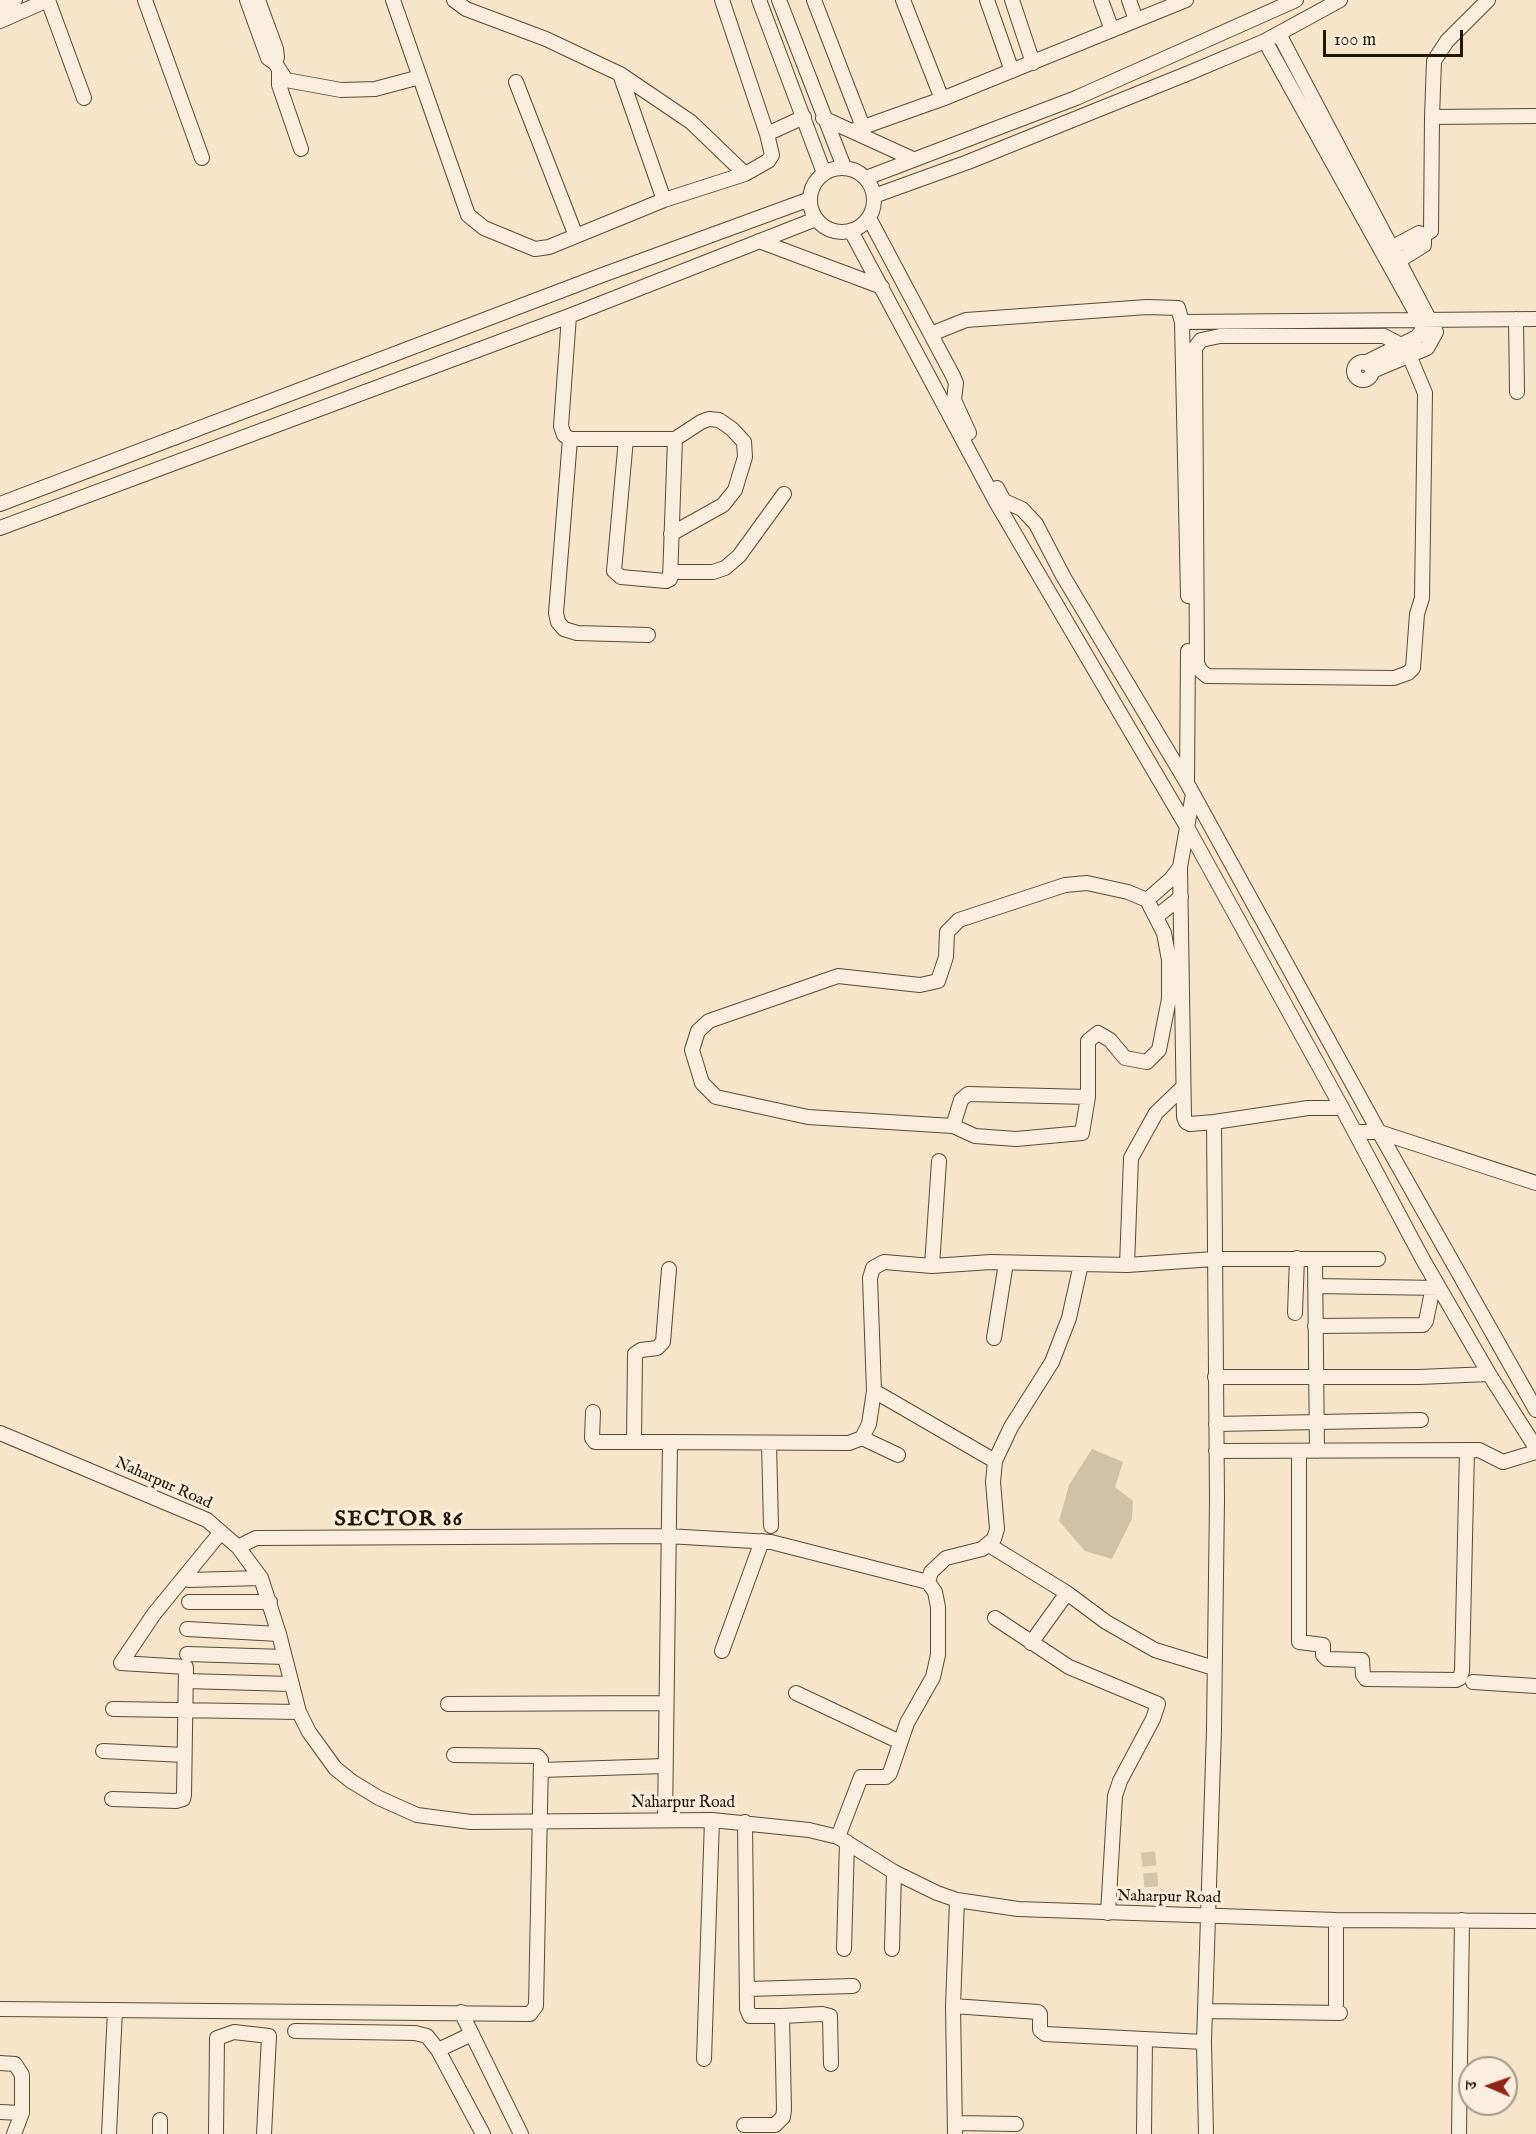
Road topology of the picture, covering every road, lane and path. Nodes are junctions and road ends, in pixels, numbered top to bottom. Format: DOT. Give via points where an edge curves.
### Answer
graph roads {
  1 [pos="15,0"];
  2 [pos="48,0"];
  3 [pos="145,0"];
  4 [pos="247,0"];
  5 [pos="258,0"];
  6 [pos="393,0"];
  7 [pos="454,0"];
  8 [pos="723,0"];
  9 [pos="759,0"];
  10 [pos="779,0"];
  11 [pos="814,0"];
  12 [pos="903,0"];
  13 [pos="987,0"];
  14 [pos="1012,0"];
  15 [pos="1101,0"];
  16 [pos="1129,0"];
  17 [pos="1186,0"];
  18 [pos="1296,0"];
  19 [pos="1340,0"];
  20 [pos="1488,0"];
  21 [pos="0,6"];
  22 [pos="1136,20"];
  23 [pos="0,21"];
  24 [pos="1018,23"];
  25 [pos="998,29"];
  26 [pos="1112,30"];
  27 [pos="1279,34"];
  28 [pos="1265,41"];
  29 [pos="1033,63"];
  30 [pos="277,67"];
  31 [pos="1012,71"];
  32 [pos="620,74"];
  33 [pos="420,77"];
  34 [pos="516,82"];
  35 [pos="84,98"];
  36 [pos="942,99"];
  37 [pos="1536,116"];
  38 [pos="804,117"];
  39 [pos="1432,117"];
  40 [pos="824,118"];
  41 [pos="858,129"];
  42 [pos="767,134"];
  43 [pos="833,143"];
  44 [pos="301,149"];
  45 [pos="816,149"];
  46 [pos="201,158"];
  47 [pos="913,159"];
  48 [pos="844,167"];
  49 [pos="824,173"];
  50 [pos="746,174"];
  51 [pos="866,178"];
  52 [pos="874,196"];
  53 [pos="810,199"];
  54 [pos="664,200"];
  55 [pos="869,218"];
  56 [pos="816,219"];
  57 [pos="852,231"];
  58 [pos="1425,235"];
  59 [pos="576,236"];
  60 [pos="759,241"];
  61 [pos="1393,247"];
  62 [pos="1400,260"];
  63 [pos="882,287"];
  64 [pos="522,305"];
  65 [pos="569,316"];
  66 [pos="1516,319"];
  67 [pos="1536,319"];
  68 [pos="1426,320"];
  69 [pos="1182,322"];
  70 [pos="532,329"];
  71 [pos="931,334"];
  72 [pos="1405,350"];
  73 [pos="1368,367"];
  74 [pos="1517,392"];
  75 [pos="570,439"];
  76 [pos="626,439"];
  77 [pos="675,439"];
  78 [pos="784,494"];
  79 [pos="0,504"];
  80 [pos="0,528"];
  81 [pos="672,534"];
  82 [pos="670,572"];
  83 [pos="648,635"];
  84 [pos="1190,788"];
  85 [pos="1187,827"];
  86 [pos="1180,867"];
  87 [pos="1180,897"];
  88 [pos="1147,900"];
  89 [pos="1156,917"];
  90 [pos="1183,1087"];
  91 [pos="1088,1097"];
  92 [pos="1342,1108"];
  93 [pos="1214,1122"];
  94 [pos="953,1126"];
  95 [pos="1355,1132"];
  96 [pos="1379,1132"];
  97 [pos="939,1161"];
  98 [pos="1536,1183"];
  99 [pos="1297,1258"];
  100 [pos="1214,1259"];
  101 [pos="1315,1259"];
  102 [pos="1378,1259"];
  103 [pos="1006,1263"];
  104 [pos="1081,1264"];
  105 [pos="1127,1265"];
  106 [pos="932,1266"];
  107 [pos="669,1269"];
  108 [pos="1315,1286"];
  109 [pos="1436,1287"];
  110 [pos="1295,1313"];
  111 [pos="1315,1326"];
  112 [pos="994,1338"];
  113 [pos="1489,1374"];
  114 [pos="1215,1377"];
  115 [pos="1316,1377"];
  116 [pos="874,1390"];
  117 [pos="1536,1410"];
  118 [pos="593,1412"];
  119 [pos="1421,1420"];
  120 [pos="1316,1422"];
  121 [pos="1216,1424"];
  122 [pos="0,1433"];
  123 [pos="862,1438"];
  124 [pos="634,1442"];
  125 [pos="670,1442"];
  126 [pos="769,1443"];
  127 [pos="1467,1450"];
  128 [pos="1536,1450"];
  129 [pos="1216,1451"];
  130 [pos="1299,1451"];
  131 [pos="1317,1451"];
  132 [pos="898,1455"];
  133 [pos="995,1461"];
  134 [pos="771,1526"];
  135 [pos="221,1532"];
  136 [pos="667,1536"];
  137 [pos="762,1541"];
  138 [pos="989,1545"];
  139 [pos="238,1546"];
  140 [pos="261,1578"];
  141 [pos="189,1580"];
  142 [pos="928,1582"];
  143 [pos="1067,1593"];
  144 [pos="189,1602"];
  145 [pos="270,1602"];
  146 [pos="995,1618"];
  147 [pos="187,1629"];
  148 [pos="279,1634"];
  149 [pos="1031,1643"];
  150 [pos="722,1651"];
  151 [pos="187,1654"];
  152 [pos="285,1657"];
  153 [pos="1214,1668"];
  154 [pos="186,1681"];
  155 [pos="1473,1682"];
  156 [pos="291,1684"];
  157 [pos="1536,1686"];
  158 [pos="796,1693"];
  159 [pos="665,1703"];
  160 [pos="448,1704"];
  161 [pos="113,1709"];
  162 [pos="185,1709"];
  163 [pos="299,1712"];
  164 [pos="900,1742"];
  165 [pos="103,1751"];
  166 [pos="184,1755"];
  167 [pos="454,1755"];
  168 [pos="665,1766"];
  169 [pos="541,1770"];
  170 [pos="112,1800"];
  171 [pos="665,1820"];
  172 [pos="712,1820"];
  173 [pos="541,1822"];
  174 [pos="745,1822"];
  175 [pos="842,1840"];
  176 [pos="894,1872"];
  177 [pos="957,1900"];
  178 [pos="1108,1913"];
  179 [pos="1207,1914"];
  180 [pos="1336,1920"];
  181 [pos="1462,1920"];
  182 [pos="1536,1921"];
  183 [pos="844,1949"];
  184 [pos="892,1949"];
  185 [pos="853,1986"];
  186 [pos="747,1989"];
  187 [pos="953,2006"];
  188 [pos="0,2008"];
  189 [pos="115,2010"];
  190 [pos="1205,2011"];
  191 [pos="462,2012"];
  192 [pos="782,2016"];
  193 [pos="294,2031"];
  194 [pos="472,2034"];
  195 [pos="1145,2039"];
  196 [pos="1204,2042"];
  197 [pos="438,2050"];
  198 [pos="704,2059"];
  199 [pos="0,2062"];
  200 [pos="831,2064"];
  201 [pos="0,2112"];
  202 [pos="22,2113"];
  203 [pos="1016,2124"];
  204 [pos="744,2125"];
  205 [pos="956,2129"];
  206 [pos="14,2134"];
  207 [pos="109,2134"];
  208 [pos="216,2134"];
  209 [pos="264,2134"];
  210 [pos="483,2134"];
  211 [pos="521,2134"];
  212 [pos="1144,2134"];
  213 [pos="1206,2134"];
  214 [pos="1459,2134"];
  1 -- 21 [label="street"];
  2 -- 23 [label="street"];
  2 -- 35 [label="street"];
  3 -- 46 [label="street"];
  4 -- 30 [label="street" via="268,58"];
  5 -- 30 [label="street" via="276,49"];
  6 -- 33 [label="street"];
  7 -- 32 [label="street" via="466,9 546,39"];
  8 -- 42 [label="street"];
  9 -- 38 [label="street"];
  10 -- 40 [label="street"];
  11 -- 41 [label="street"];
  12 -- 36 [label="street"];
  13 -- 25 [label="street"];
  14 -- 24 [label="street"];
  15 -- 26 [label="street"];
  16 -- 22 [label="street"];
  17 -- 22 [label="street"];
  18 -- 47 [label="street" via="1076,98"];
  19 -- 27 [label="street"];
  20 -- 39 [label="street" via="1447,41 1434,61"];
  22 -- 26 [label="street"];
  24 -- 25 [label="street"];
  24 -- 29 [label="street"];
  25 -- 31 [label="street"];
  26 -- 29 [label="street"];
  27 -- 28 [label="street"];
  27 -- 61 [label="street"];
  28 -- 52 [label="street" via="968,162"];
  28 -- 68 [label="street"];
  29 -- 31 [label="street"];
  30 -- 33 [label="street" via="286,80 350,90 389,87"];
  30 -- 44 [label="street" via="279,85"];
  31 -- 36 [label="street"];
  32 -- 50 [label="street" via="692,123"];
  32 -- 54 [label="street"];
  33 -- 59 [label="street" via="473,221 534,249 549,248"];
  34 -- 59 [label="street"];
  36 -- 41 [label="street"];
  37 -- 39 [label="street"];
  38 -- 42 [label="street"];
  38 -- 45 [label="street"];
  39 -- 58 [label="street" via="1431,231"];
  40 -- 41 [label="street"];
  40 -- 43 [label="street"];
  41 -- 47 [label="street"];
  42 -- 50 [label="street" via="771,155 768,161"];
  43 -- 45 [label="street"];
  43 -- 48 [label="street"];
  45 -- 49 [label="street"];
  47 -- 51 [label="street"];
  48 -- 49 [label="street"];
  48 -- 51 [label="street"];
  49 -- 53 [label="street"];
  50 -- 54 [label="street"];
  51 -- 52 [label="street"];
  52 -- 55 [label="street"];
  53 -- 56 [label="street"];
  53 -- 64 [label="street"];
  54 -- 59 [label="street"];
  55 -- 57 [label="street"];
  55 -- 71 [label="street"];
  56 -- 57 [label="street" via="832,230"];
  56 -- 60 [label="street"];
  57 -- 63 [label="street"];
  58 -- 61 [label="street" via="1419,233"];
  58 -- 62 [label="street" via="1424,245"];
  60 -- 63 [label="street"];
  60 -- 65 [label="street"];
  61 -- 62 [label="street"];
  62 -- 68 [label="street"];
  63 -- 85 [label="street" via="996,502"];
  64 -- 70 [label="street"];
  64 -- 79 [label="street"];
  65 -- 70 [label="street"];
  65 -- 75 [label="street" via="561,426"];
  66 -- 67 [label="street"];
  66 -- 68 [label="street"];
  66 -- 74 [label="street"];
  68 -- 69 [label="street"];
  68 -- 72 [label="street" via="1436,332 1433,340 1427,348"];
  69 -- 71 [label="street" via="1175,306 1147,307 966,320"];
  69 -- 84 [label="street"];
  70 -- 80 [label="street"];
  71 -- 84 [label="street" via="956,383 954,400 1005,501 1022,509 1036,524"];
  72 -- 72 [label="street" via="1425,393 1422,598 1413,668 1394,678 1207,676 1197,664 1197,343 1220,336 1384,336"];
  72 -- 73 [label="street"];
  75 -- 76 [label="street"];
  75 -- 83 [label="street" via="558,622 564,629 577,633"];
  76 -- 77 [label="street"];
  76 -- 82 [label="street" via="614,571 621,577 666,581"];
  77 -- 81 [label="street"];
  77 -- 81 [label="street" via="700,422 719,420 740,435 745,457 735,490 723,505"];
  78 -- 82 [label="street" via="739,556 725,568 713,572"];
  81 -- 82 [label="street"];
  84 -- 85 [label="street"];
  84 -- 96 [label="street"];
  85 -- 86 [label="street"];
  85 -- 92 [label="street"];
  86 -- 87 [label="street"];
  86 -- 88 [label="street"];
  87 -- 89 [label="street"];
  87 -- 90 [label="street"];
  88 -- 89 [label="street"];
  88 -- 94 [label="street" via="1087,883 1065,885 959,920 947,932 946,957 938,981 920,985 838,976 709,1021 698,1031 692,1050 702,1083 716,1097 808,1117"];
  89 -- 91 [label="street" via="1164,933 1169,960 1169,999 1159,1050 1147,1062 1125,1058 1110,1040 1098,1033 1088,1041"];
  90 -- 93 [label="street" via="1186,1122"];
  90 -- 105 [label="street" via="1156,1113 1131,1158"];
  91 -- 94 [label="street" via="968,1094 961,1100"];
  91 -- 94 [label="street" via="1082,1133 1016,1140 975,1136"];
  92 -- 93 [label="street" via="1298,1109"];
  92 -- 95 [label="street"];
  93 -- 100 [label="street"];
  95 -- 96 [label="street"];
  95 -- 109 [label="street"];
  96 -- 98 [label="street"];
  96 -- 117 [label="street"];
  97 -- 106 [label="street"];
  99 -- 100 [label="street"];
  99 -- 101 [label="street"];
  99 -- 110 [label="street"];
  100 -- 105 [label="street"];
  100 -- 114 [label="street"];
  101 -- 102 [label="street"];
  101 -- 108 [label="street"];
  103 -- 104 [label="street"];
  103 -- 106 [label="street"];
  103 -- 112 [label="street"];
  104 -- 105 [label="street"];
  104 -- 133 [label="street" via="1069,1318 1052,1362 1011,1427"];
  106 -- 116 [label="street" via="884,1263 873,1268 870,1278"];
  107 -- 124 [label="street" via="663,1342 657,1348 635,1354"];
  108 -- 109 [label="street"];
  108 -- 111 [label="street"];
  109 -- 111 [label="street" via="1423,1325"];
  109 -- 113 [label="street"];
  111 -- 115 [label="street"];
  113 -- 115 [label="street"];
  113 -- 128 [label="street"];
  114 -- 115 [label="street"];
  114 -- 121 [label="street"];
  115 -- 120 [label="street"];
  116 -- 123 [label="street" via="869,1424"];
  116 -- 133 [label="street"];
  118 -- 124 [label="street" via="595,1442"];
  119 -- 120 [label="street"];
  120 -- 121 [label="street"];
  120 -- 131 [label="street"];
  121 -- 129 [label="street"];
  122 -- 135 [label="street, Naharpur Road" via="165,1501 207,1520"];
  123 -- 126 [label="street" via="849,1443"];
  123 -- 132 [label="street"];
  124 -- 125 [label="street"];
  125 -- 126 [label="street"];
  125 -- 136 [label="street"];
  126 -- 134 [label="street"];
  127 -- 128 [label="street" via="1483,1451 1503,1462"];
  127 -- 130 [label="street" via="1462,1671 1456,1680 1366,1679 1362,1660 1327,1659 1323,1645 1299,1642"];
  127 -- 131 [label="street"];
  129 -- 130 [label="street"];
  129 -- 153 [label="street"];
  130 -- 131 [label="street"];
  133 -- 138 [label="street" via="997,1529"];
  135 -- 139 [label="street, Naharpur Road"];
  135 -- 154 [label="street" via="154,1614 121,1664 186,1667"];
  136 -- 137 [label="street"];
  136 -- 139 [label="street" via="256,1538"];
  136 -- 159 [label="street"];
  137 -- 142 [label="street"];
  137 -- 150 [label="street"];
  138 -- 142 [label="street" via="946,1558 931,1572"];
  138 -- 143 [label="street"];
  139 -- 140 [label="street, Naharpur Road"];
  140 -- 141 [label="street"];
  140 -- 145 [label="street, Naharpur Road"];
  142 -- 164 [label="street" via="938,1607 936,1667"];
  143 -- 149 [label="street"];
  143 -- 153 [label="street" via="1106,1622 1155,1650"];
  144 -- 145 [label="street"];
  145 -- 148 [label="street, Naharpur Road"];
  146 -- 149 [label="street"];
  147 -- 148 [label="street"];
  148 -- 152 [label="street, Naharpur Road"];
  149 -- 178 [label="street" via="1075,1670 1158,1704 1117,1789"];
  151 -- 152 [label="street"];
  152 -- 156 [label="street, Naharpur Road"];
  153 -- 179 [label="street"];
  154 -- 156 [label="street"];
  154 -- 162 [label="street"];
  155 -- 157 [label="street"];
  156 -- 163 [label="street, Naharpur Road"];
  158 -- 164 [label="street"];
  159 -- 160 [label="street"];
  159 -- 168 [label="street"];
  161 -- 162 [label="street"];
  162 -- 163 [label="street"];
  162 -- 166 [label="street"];
  163 -- 173 [label="street, Naharpur Road" via="335,1768 379,1798 417,1815 442,1819"];
  164 -- 175 [label="street" via="888,1776 866,1775 858,1780"];
  165 -- 166 [label="street"];
  166 -- 170 [label="street" via="183,1799"];
  167 -- 169 [label="street" via="537,1756"];
  168 -- 169 [label="street"];
  168 -- 171 [label="street"];
  169 -- 173 [label="street"];
  171 -- 172 [label="street, Naharpur Road"];
  171 -- 173 [label="street, Naharpur Road"];
  172 -- 174 [label="street, Naharpur Road"];
  172 -- 198 [label="street"];
  173 -- 191 [label="street" via="534,2011 525,2015"];
  174 -- 175 [label="street, Naharpur Road" via="809,1830"];
  174 -- 186 [label="street"];
  175 -- 176 [label="street, Naharpur Road"];
  175 -- 183 [label="street"];
  176 -- 177 [label="street, Naharpur Road"];
  176 -- 184 [label="street"];
  177 -- 178 [label="street, Naharpur Road" via="1018,1909"];
  177 -- 187 [label="street"];
  178 -- 179 [label="street, Naharpur Road" via="1153,1908"];
  179 -- 180 [label="street, Naharpur Road"];
  179 -- 190 [label="street"];
  180 -- 181 [label="street, Naharpur Road"];
  180 -- 190 [label="street" via="1338,2009"];
  181 -- 182 [label="street, Naharpur Road"];
  181 -- 214 [label="street"];
  185 -- 186 [label="street"];
  186 -- 192 [label="street" via="750,2016"];
  187 -- 195 [label="street" via="1040,2012 1040,2030 1045,2034"];
  187 -- 205 [label="street"];
  188 -- 189 [label="street"];
  189 -- 191 [label="street"];
  189 -- 207 [label="street"];
  190 -- 196 [label="street"];
  191 -- 194 [label="street"];
  192 -- 200 [label="street" via="830,2016"];
  192 -- 204 [label="street" via="783,2117 775,2125"];
  193 -- 197 [label="street" via="416,2033 427,2036"];
  194 -- 197 [label="street"];
  194 -- 211 [label="street"];
  195 -- 196 [label="street"];
  195 -- 212 [label="street"];
  196 -- 213 [label="street"];
  197 -- 210 [label="street"];
  199 -- 202 [label="street" via="20,2067"];
  201 -- 202 [label="street"];
  202 -- 206 [label="street"];
  203 -- 205 [label="street"];
  208 -- 209 [label="street" via="217,2038 234,2032 269,2036"];
}
